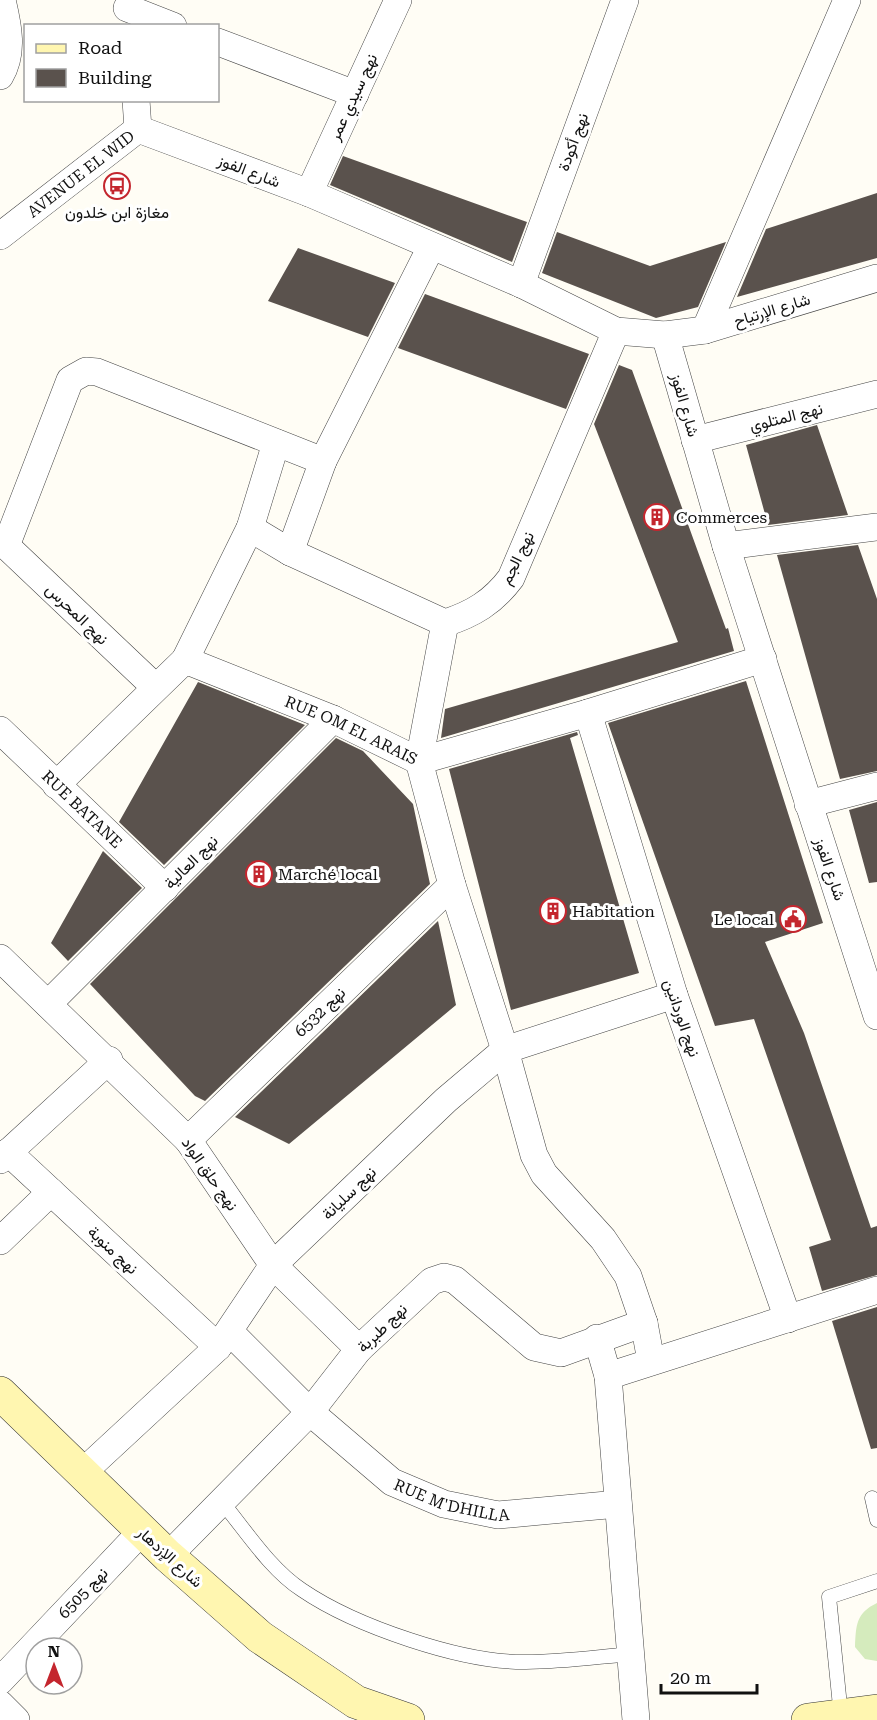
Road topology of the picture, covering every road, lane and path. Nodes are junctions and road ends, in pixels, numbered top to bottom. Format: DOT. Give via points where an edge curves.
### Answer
graph roads {
  1 [pos="2,0"];
  2 [pos="398,0"];
  3 [pos="625,0"];
  4 [pos="845,0"];
  5 [pos="127,11"];
  6 [pos="167,24"];
  7 [pos="219,42"];
  8 [pos="0,76"];
  9 [pos="355,94"];
  10 [pos="136,102"];
  11 [pos="138,129"];
  12 [pos="309,193"];
  13 [pos="0,236"];
  14 [pos="430,247"];
  15 [pos="877,278"];
  16 [pos="521,284"];
  17 [pos="705,330"];
  18 [pos="616,331"];
  19 [pos="665,335"];
  20 [pos="877,394"];
  21 [pos="694,440"];
  22 [pos="276,443"];
  23 [pos="323,461"];
  24 [pos="877,527"];
  25 [pos="249,528"];
  26 [pos="3,543"];
  27 [pos="726,546"];
  28 [pos="290,552"];
  29 [pos="445,623"];
  30 [pos="763,658"];
  31 [pos="185,660"];
  32 [pos="154,687"];
  33 [pos="588,713"];
  34 [pos="333,719"];
  35 [pos="0,730"];
  36 [pos="418,761"];
  37 [pos="56,785"];
  38 [pos="877,786"];
  39 [pos="808,804"];
  40 [pos="452,885"];
  41 [pos="165,888"];
  42 [pos="867,944"];
  43 [pos="0,958"];
  44 [pos="674,995"];
  45 [pos="48,1004"];
  46 [pos="877,1016"];
  47 [pos="505,1050"];
  48 [pos="109,1060"];
  49 [pos="188,1140"];
  50 [pos="4,1156"];
  51 [pos="51,1192"];
  52 [pos="1,1237"];
  53 [pos="273,1265"];
  54 [pos="877,1290"];
  55 [pos="788,1319"];
  56 [pos="644,1323"];
  57 [pos="597,1338"];
  58 [pos="224,1340"];
  59 [pos="359,1349"];
  60 [pos="651,1361"];
  61 [pos="608,1376"];
  62 [pos="0,1393"];
  63 [pos="310,1412"];
  64 [pos="82,1473"];
  65 [pos="872,1498"];
  66 [pos="222,1502"];
  67 [pos="618,1504"];
  68 [pos="877,1520"];
  69 [pos="142,1532"];
  70 [pos="168,1556"];
  71 [pos="877,1581"];
  72 [pos="631,1654"];
  73 [pos="0,1681"];
  74 [pos="0,1704"];
  75 [pos="361,1711"];
  76 [pos="877,1711"];
  77 [pos="841,1716"];
  78 [pos="16,1720"];
  79 [pos="408,1720"];
  80 [pos="636,1720"];
  81 [pos="808,1720"];
  1 -- 8 [label="street" via="9,43 6,67"];
  2 -- 9 [label="street, نهج سيدي عمر"];
  3 -- 16 [label="street, نهج أكودة"];
  4 -- 17 [label="street"];
  5 -- 6 [label="street"];
  7 -- 9 [label="street"];
  9 -- 12 [label="street, نهج سيدي عمر"];
  10 -- 11 [label="street, AVENUE EL WID"];
  11 -- 12 [label="street, شارع الفوز"];
  11 -- 13 [label="street, AVENUE EL WID"];
  12 -- 14 [label="street, شارع الفوز"];
  14 -- 16 [label="street, شارع الفوز"];
  14 -- 23 [label="street"];
  15 -- 17 [label="street, شارع الإرتياح"];
  16 -- 18 [label="street, شارع الفوز"];
  17 -- 19 [label="street, شارع الإرتياح"];
  18 -- 19 [label="street, شارع الفوز"];
  18 -- 29 [label="street, نهج الجم" via="511,578 499,595 471,614"];
  19 -- 21 [label="street, شارع الفوز"];
  20 -- 21 [label="street, نهج المتلوي"];
  21 -- 27 [label="street, شارع الفوز"];
  22 -- 23 [label="street"];
  22 -- 25 [label="street"];
  22 -- 26 [label="street" via="97,372 77,373 70,380"];
  23 -- 28 [label="street"];
  24 -- 27 [label="street"];
  25 -- 28 [label="street"];
  25 -- 31 [label="street"];
  26 -- 32 [label="street, نهج المحرس"];
  27 -- 30 [label="street, شارع الفوز"];
  28 -- 29 [label="street"];
  29 -- 36 [label="street"];
  30 -- 33 [label="street, RUE OM EL ARAIS"];
  30 -- 39 [label="street, شارع الفوز"];
  31 -- 32 [label="street"];
  31 -- 34 [label="street, RUE OM EL ARAIS"];
  32 -- 37 [label="street"];
  33 -- 36 [label="street, RUE OM EL ARAIS"];
  33 -- 44 [label="street, نهج الوردانين"];
  34 -- 36 [label="street, RUE OM EL ARAIS"];
  34 -- 41 [label="street, نهج العالية"];
  35 -- 37 [label="street, RUE BATANE"];
  36 -- 40 [label="street"];
  37 -- 41 [label="street, RUE BATANE"];
  38 -- 39 [label="street"];
  39 -- 42 [label="street, شارع الفوز"];
  40 -- 47 [label="street"];
  40 -- 49 [label="street, نهج 6532"];
  41 -- 45 [label="street, نهج العالية"];
  42 -- 46 [label="street, شارع الفوز"];
  43 -- 45 [label="street, نهج حلق الواد"];
  44 -- 47 [label="street, نهج سليانة"];
  44 -- 55 [label="street, نهج الوردانين"];
  45 -- 48 [label="street, نهج حلق الواد"];
  47 -- 53 [label="street, نهج سليانة" via="446,1100"];
  47 -- 56 [label="street" via="534,1155 544,1174 603,1239 628,1276"];
  48 -- 49 [label="street, نهج حلق الواد"];
  48 -- 50 [label="street"];
  49 -- 53 [label="street, نهج حلق الواد"];
  50 -- 51 [label="street, نهج منوبة"];
  51 -- 52 [label="street"];
  51 -- 58 [label="street, نهج منوبة"];
  53 -- 58 [label="street, نهج سليانة"];
  53 -- 59 [label="street, نهج حلق الواد"];
  54 -- 55 [label="street"];
  55 -- 60 [label="street"];
  56 -- 57 [label="street, نهج طبربة"];
  56 -- 60 [label="street"];
  57 -- 59 [label="street, نهج طبربة" via="561,1353 534,1347 455,1280 444,1277 432,1281"];
  57 -- 61 [label="street"];
  58 -- 63 [label="street, نهج منوبة"];
  58 -- 64 [label="street, نهج سليانة"];
  59 -- 63 [label="street, نهج طبربة"];
  60 -- 61 [label="street"];
  61 -- 67 [label="street"];
  62 -- 64 [label="street, شارع الإزدهار"];
  63 -- 66 [label="street, نهج طبربة"];
  63 -- 67 [label="street, RUE M'DHILLA" via="392,1482 444,1504 498,1515"];
  64 -- 69 [label="street, شارع الإزدهار"];
  65 -- 68 [label="lane"];
  66 -- 70 [label="street, نهج طبربة"];
  66 -- 72 [label="lane" via="301,1589 366,1624 409,1640 496,1661"];
  67 -- 72 [label="street"];
  69 -- 70 [label="street, شارع الإزدهار"];
  69 -- 73 [label="street, نهج 6505"];
  70 -- 75 [label="street, شارع الإزدهار" via="260,1637"];
  71 -- 77 [label="lane" via="829,1597"];
  72 -- 80 [label="street"];
  74 -- 78 [label="street"];
  75 -- 79 [label="street, شارع الإزدهار"];
  76 -- 77 [label="street"];
  77 -- 81 [label="street"];
}
